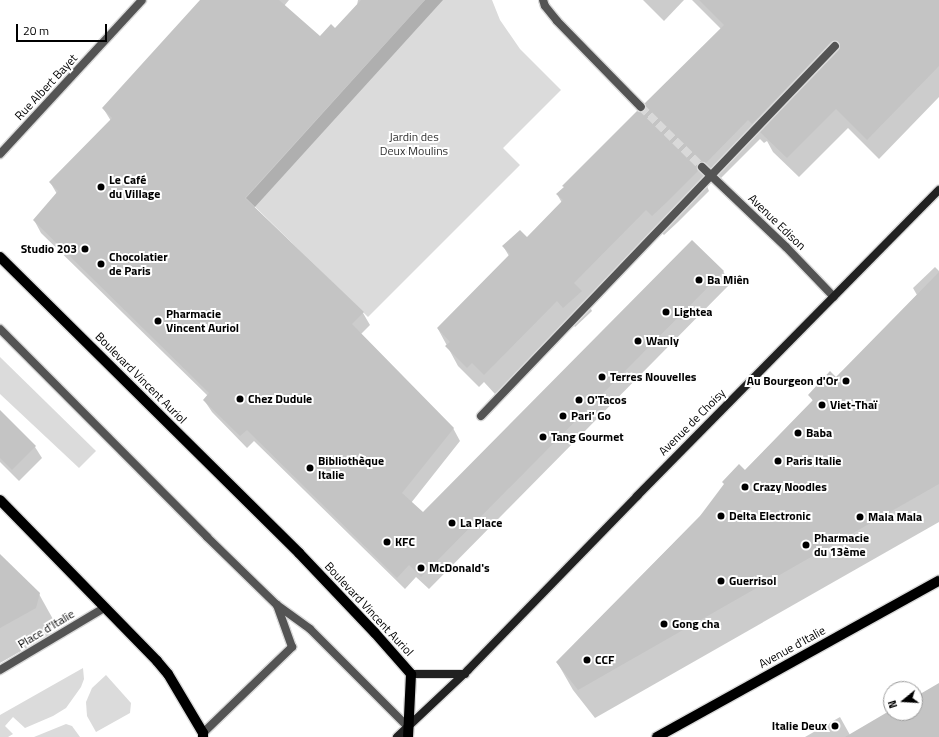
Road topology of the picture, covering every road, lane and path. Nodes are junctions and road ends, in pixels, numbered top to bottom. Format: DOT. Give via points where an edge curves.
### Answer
graph roads {
  1 [pos="142,0"];
  2 [pos="543,0"];
  3 [pos="835,46"];
  4 [pos="641,107"];
  5 [pos="0,154"];
  6 [pos="702,167"];
  7 [pos="711,175"];
  8 [pos="939,190"];
  9 [pos="0,257"];
  10 [pos="834,296"];
  11 [pos="0,329"];
  12 [pos="481,416"];
  13 [pos="0,500"];
  14 [pos="939,581"];
  15 [pos="277,605"];
  16 [pos="104,608"];
  17 [pos="0,670"];
  18 [pos="411,674"];
  19 [pos="465,674"];
  20 [pos="409,732"];
  21 [pos="203,735"];
  22 [pos="398,737"];
  23 [pos="657,737"];
  1 -- 5 [label="street, Rue Albert Bayet"];
  2 -- 4 [label="street" via="556,21"];
  3 -- 7 [label="street"];
  6 -- 7 [label="street, Avenue Edison"];
  7 -- 10 [label="street, Avenue Edison"];
  7 -- 12 [label="street"];
  8 -- 10 [label="main road, Avenue de Choisy"];
  9 -- 18 [label="main road, Boulevard Vincent Auriol" via="299,553"];
  10 -- 19 [label="main road, Avenue de Choisy"];
  11 -- 15 [label="street"];
  13 -- 16 [label="main road"];
  14 -- 23 [label="main road, Avenue d'Italie"];
  15 -- 20 [label="street" via="310,629"];
  15 -- 21 [label="street" via="292,648"];
  16 -- 17 [label="street, Place d'Italie"];
  16 -- 21 [label="main road" via="168,674"];
  18 -- 19 [label="main road"];
  18 -- 20 [label="main road, Boulevard Vincent Auriol"];
  19 -- 20 [label="main road, Avenue de Choisy"];
  20 -- 22 [label="main road, Avenue de Choisy"];
}
